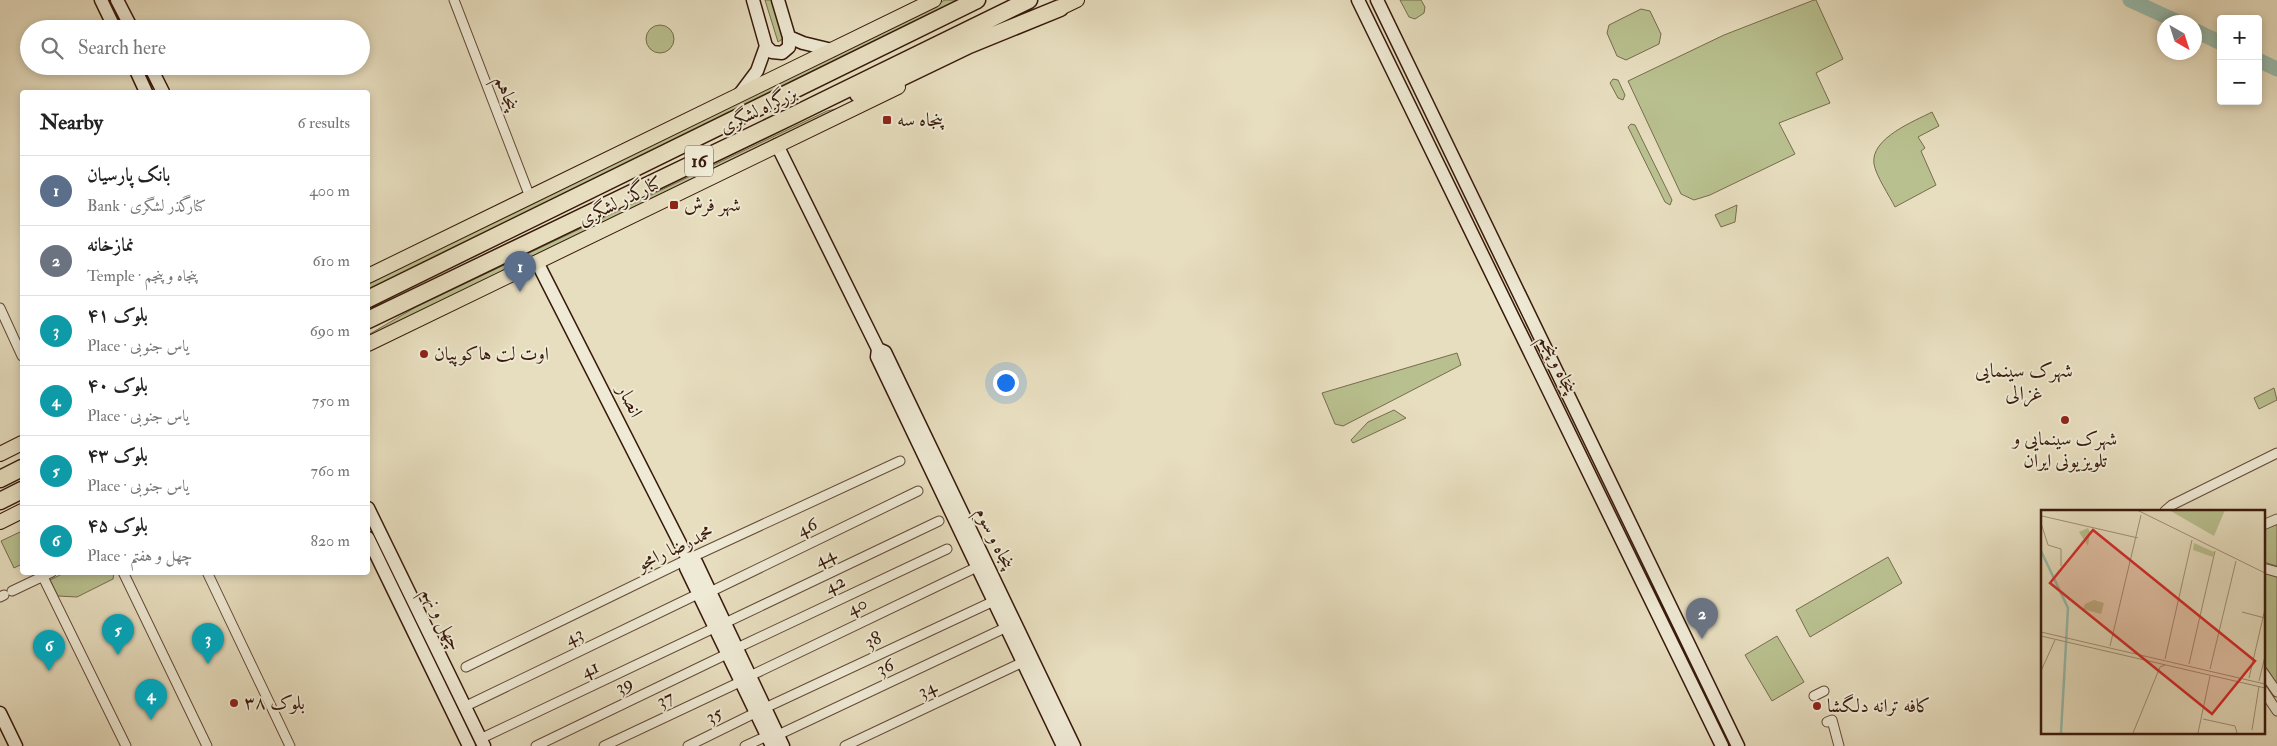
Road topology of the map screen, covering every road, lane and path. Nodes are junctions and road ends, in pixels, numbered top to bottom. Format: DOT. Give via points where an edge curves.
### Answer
graph roads {
  1 [pos="101,0"];
  2 [pos="118,0"];
  3 [pos="454,0"];
  4 [pos="753,0"];
  5 [pos="778,0"];
  6 [pos="934,0"];
  7 [pos="977,0"];
  8 [pos="1028,0"];
  9 [pos="1077,0"];
  10 [pos="1358,0"];
  11 [pos="1377,0"];
  12 [pos="1060,8"];
  13 [pos="111,20"];
  14 [pos="128,20"];
  15 [pos="789,37"];
  16 [pos="766,46"];
  17 [pos="832,50"];
  18 [pos="138,75"];
  19 [pos="154,75"];
  20 [pos="145,90"];
  21 [pos="162,90"];
  22 [pos="739,95"];
  23 [pos="794,115"];
  24 [pos="777,145"];
  25 [pos="530,197"];
  26 [pos="537,262"];
  27 [pos="370,275"];
  28 [pos="1515,286"];
  29 [pos="1503,292"];
  30 [pos="370,298"];
  31 [pos="401,303"];
  32 [pos="0,308"];
  33 [pos="370,319"];
  34 [pos="370,324"];
  35 [pos="370,343"];
  36 [pos="878,349"];
  37 [pos="20,352"];
  38 [pos="20,444"];
  39 [pos="0,454"];
  40 [pos="2277,454"];
  41 [pos="900,461"];
  42 [pos="20,469"];
  43 [pos="0,479"];
  44 [pos="20,491"];
  45 [pos="918,491"];
  46 [pos="0,501"];
  47 [pos="20,507"];
  48 [pos="2166,510"];
  49 [pos="20,512"];
  50 [pos="370,512"];
  51 [pos="0,515"];
  52 [pos="2277,519"];
  53 [pos="939,521"];
  54 [pos="0,522"];
  55 [pos="2264,525"];
  56 [pos="370,542"];
  57 [pos="948,549"];
  58 [pos="688,559"];
  59 [pos="978,567"];
  60 [pos="2264,568"];
  61 [pos="2277,572"];
  62 [pos="47,575"];
  63 [pos="124,575"];
  64 [pos="208,575"];
  65 [pos="43,577"];
  66 [pos="704,593"];
  67 [pos="5,594"];
  68 [pos="994,601"];
  69 [pos="720,625"];
  70 [pos="1007,627"];
  71 [pos="732,651"];
  72 [pos="1023,662"];
  73 [pos="466,667"];
  74 [pos="745,679"];
  75 [pos="2266,682"];
  76 [pos="1824,691"];
  77 [pos="2264,692"];
  78 [pos="2277,692"];
  79 [pos="1814,696"];
  80 [pos="464,707"];
  81 [pos="760,711"];
  82 [pos="2277,711"];
  83 [pos="0,713"];
  84 [pos="1827,722"];
  85 [pos="1722,730"];
  86 [pos="775,741"];
  87 [pos="478,744"];
  88 [pos="1063,745"];
  89 [pos="16,746"];
  90 [pos="126,746"];
  91 [pos="207,746"];
  92 [pos="290,746"];
  93 [pos="536,746"];
  94 [pos="604,746"];
  95 [pos="688,746"];
  96 [pos="745,746"];
  97 [pos="845,746"];
  98 [pos="1722,746"];
  99 [pos="1738,746"];
  100 [pos="1839,746"];
  1 -- 13 [label="street"];
  2 -- 14 [label="street"];
  3 -- 25 [label="street, پنجاهم"];
  4 -- 16 [label="street"];
  5 -- 15 [label="street"];
  6 -- 17 [label="main road"];
  7 -- 30 [label="highway, بزرگراه لشگری / 16"];
  8 -- 23 [label="highway, بزرگراه لشگری / 16"];
  9 -- 12 [label="main road, کنارگذر لشگری"];
  10 -- 29 [label="street, پنجاه و پنجم"];
  11 -- 28 [label="street, پنجاه و پنجم"];
  12 -- 23 [label="highway" via="968,44 888,84"];
  12 -- 24 [label="main road, کنارگذر لشگری"];
  15 -- 16 [label="street" via="788,47 782,53 772,52"];
  15 -- 17 [label="street"];
  16 -- 22 [label="street" via="757,71"];
  17 -- 22 [label="main road"];
  18 -- 20 [label="street"];
  19 -- 21 [label="street"];
  22 -- 25 [label="main road"];
  23 -- 31 [label="highway, بزرگراه لشگری / 16"];
  24 -- 26 [label="main road, کنارگذر لشگری"];
  24 -- 36 [label="street, پنجاه و سوم"];
  25 -- 27 [label="main road"];
  26 -- 35 [label="main road, کنارگذر لشگری"];
  26 -- 58 [label="street, انصار"];
  28 -- 29 [label="street"];
  28 -- 85 [label="street, پنجاه و پنجم"];
  29 -- 85 [label="street, پنجاه و پنجم"];
  31 -- 33 [label="highway, بزرگراه لشگری / 16"];
  31 -- 34 [label="highway"];
  32 -- 37 [label="street"];
  36 -- 59 [label="street, پنجاه و سوم" via="877,357"];
  36 -- 88 [label="street, پنجاه و سوم" via="885,352"];
  38 -- 39 [label="main road"];
  40 -- 48 [label="street"];
  41 -- 58 [label="street, محمدرضا رامجو"];
  42 -- 43 [label="highway"];
  44 -- 46 [label="highway"];
  45 -- 66 [label="street, 46"];
  47 -- 51 [label="main road"];
  49 -- 54 [label="main road"];
  50 -- 80 [label="street, چهل و نهم"];
  52 -- 55 [label="street"];
  53 -- 69 [label="street, 44"];
  56 -- 87 [label="street, چهل و نهم"];
  57 -- 71 [label="street, 42"];
  58 -- 66 [label="street, انصار" via="696,562"];
  58 -- 73 [label="street, محمدرضا رامجو"];
  59 -- 68 [label="street, پنجاه و سوم"];
  59 -- 74 [label="street, 40"];
  60 -- 61 [label="street"];
  62 -- 65 [label="street"];
  63 -- 91 [label="street"];
  64 -- 92 [label="street"];
  65 -- 67 [label="street"];
  65 -- 90 [label="street"];
  66 -- 69 [label="street, انصار"];
  66 -- 80 [label="street, 43"];
  68 -- 70 [label="street, پنجاه و سوم"];
  68 -- 81 [label="street, 38"];
  69 -- 71 [label="street, انصار"];
  69 -- 87 [label="street, 41"];
  70 -- 72 [label="street, پنجاه و سوم"];
  70 -- 86 [label="street, 36"];
  71 -- 74 [label="street, انصار"];
  71 -- 93 [label="street, 39"];
  72 -- 88 [label="street, پنجاه و سوم"];
  72 -- 97 [label="street, 34"];
  74 -- 81 [label="street, انصار"];
  74 -- 94 [label="street, 37"];
  75 -- 78 [label="street"];
  76 -- 79 [label="street"];
  77 -- 82 [label="street"];
  80 -- 87 [label="street, چهل و نهم"];
  81 -- 86 [label="street, انصار"];
  81 -- 95 [label="street, 35"];
  83 -- 89 [label="street"];
  84 -- 100 [label="street" via="1832,720"];
  85 -- 98 [label="street, پنجاه و پنجم"];
  85 -- 99 [label="street, پنجاه و پنجم"];
  86 -- 96 [label="street, 36"];
}
